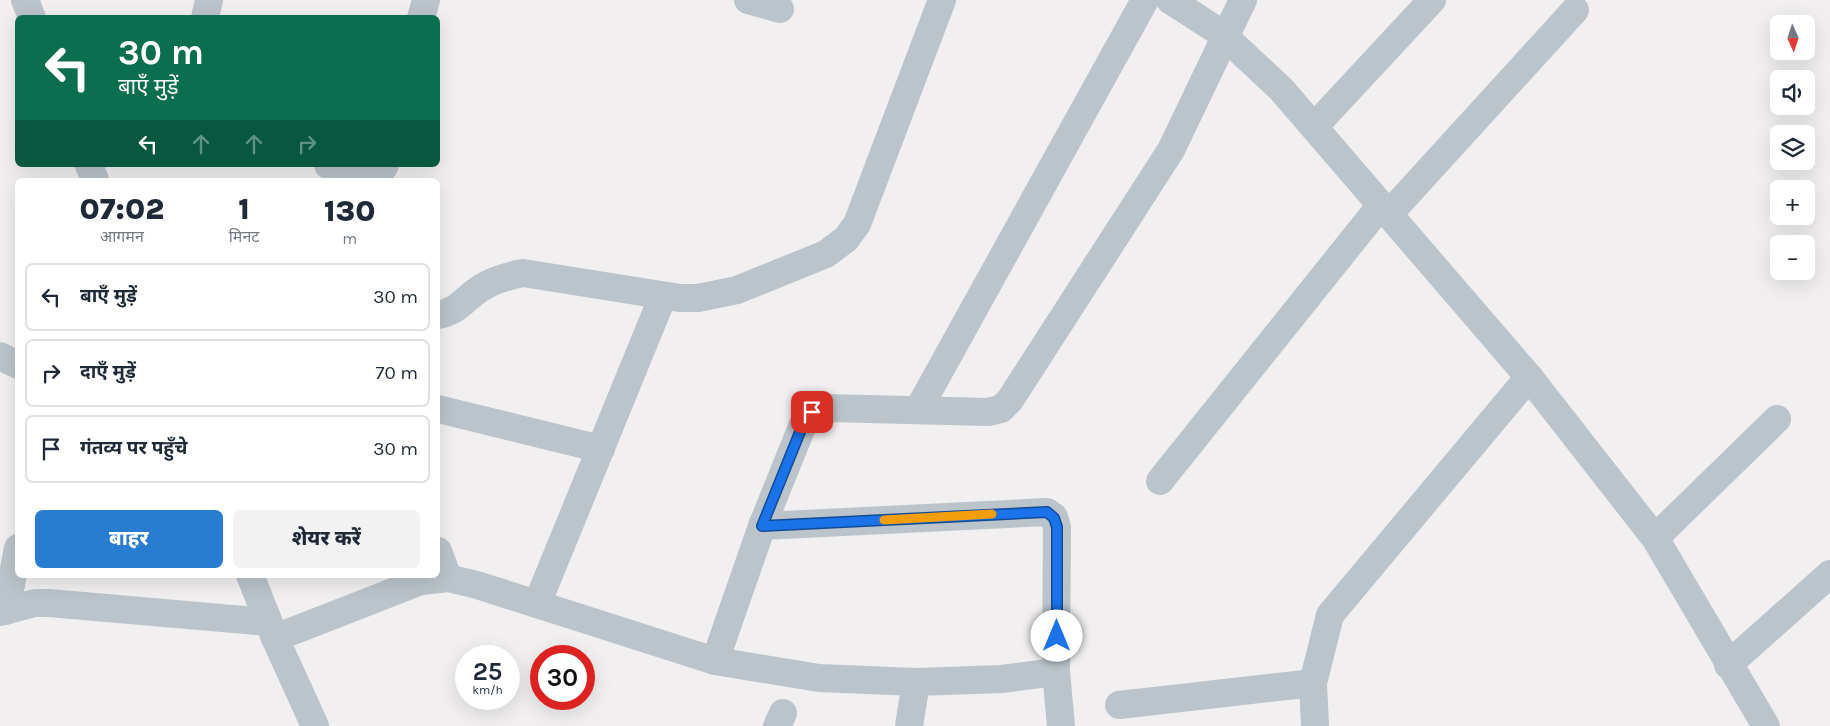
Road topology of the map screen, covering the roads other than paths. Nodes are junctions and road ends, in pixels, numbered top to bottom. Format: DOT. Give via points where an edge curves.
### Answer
graph roads {
  1 [pos="25,0"];
  2 [pos="209,0"];
  3 [pos="426,0"];
  4 [pos="748,0"];
  5 [pos="942,0"];
  6 [pos="1145,0"];
  7 [pos="1170,0"];
  8 [pos="1244,0"];
  9 [pos="1432,0"];
  10 [pos="780,9"];
  11 [pos="1575,10"];
  12 [pos="31,15"];
  13 [pos="206,15"];
  14 [pos="422,15"];
  15 [pos="1225,37"];
  16 [pos="1314,127"];
  17 [pos="335,167"];
  18 [pos="384,167"];
  19 [pos="1385,209"];
  20 [pos="663,296"];
  21 [pos="440,315"];
  22 [pos="0,356"];
  23 [pos="15,364"];
  24 [pos="1528,377"];
  25 [pos="440,409"];
  26 [pos="918,410"];
  27 [pos="1777,419"];
  28 [pos="601,449"];
  29 [pos="1160,481"];
  30 [pos="762,526"];
  31 [pos="1655,538"];
  32 [pos="440,556"];
  33 [pos="15,561"];
  34 [pos="1830,574"];
  35 [pos="251,578"];
  36 [pos="448,578"];
  37 [pos="537,604"];
  38 [pos="3,612"];
  39 [pos="272,630"];
  40 [pos="715,661"];
  41 [pos="1728,665"];
  42 [pos="1056,672"];
  43 [pos="916,682"];
  44 [pos="1313,683"];
  45 [pos="1119,705"];
  46 [pos="315,726"];
  47 [pos="909,726"];
  48 [pos="1061,726"];
  49 [pos="1315,726"];
  50 [pos="1766,726"];
  1 -- 12 [label="street"];
  2 -- 13 [label="street"];
  3 -- 14 [label="street"];
  4 -- 10 [label="street"];
  5 -- 20 [label="street" via="857,224 846,239 826,254 737,290 698,298"];
  6 -- 26 [label="street"];
  7 -- 15 [label="street"];
  8 -- 15 [label="street"];
  9 -- 16 [label="street"];
  11 -- 19 [label="street"];
  15 -- 16 [label="street" via="1281,89"];
  15 -- 26 [label="street" via="1171,150 1010,400 1001,409 988,412"];
  16 -- 19 [label="street"];
  17 -- 18 [label="street" via="368,176 378,176"];
  19 -- 24 [label="street"];
  19 -- 29 [label="street"];
  20 -- 21 [label="street" via="523,273 503,277 480,289 449,313"];
  20 -- 28 [label="street"];
  22 -- 23 [label="street"];
  24 -- 31 [label="street"];
  24 -- 44 [label="street" via="1330,615"];
  25 -- 28 [label="street"];
  26 -- 30 [label="street" via="826,408 812,412 804,422"];
  27 -- 31 [label="street"];
  28 -- 37 [label="street"];
  30 -- 40 [label="street"];
  30 -- 42 [label="street" via="1047,512 1057,527"];
  31 -- 41 [label="street"];
  32 -- 36 [label="street"];
  33 -- 38 [label="street"];
  34 -- 41 [label="street"];
  35 -- 39 [label="street"];
  36 -- 37 [label="street"];
  36 -- 39 [label="street" via="421,581"];
  37 -- 40 [label="street"];
  38 -- 39 [label="street" via="35,603 49,603"];
  39 -- 46 [label="street"];
  40 -- 43 [label="street" via="819,678"];
  41 -- 50 [label="street"];
  42 -- 43 [label="street" via="1002,679"];
  42 -- 48 [label="street"];
  43 -- 47 [label="street"];
  44 -- 45 [label="street"];
  44 -- 49 [label="street"];
}
